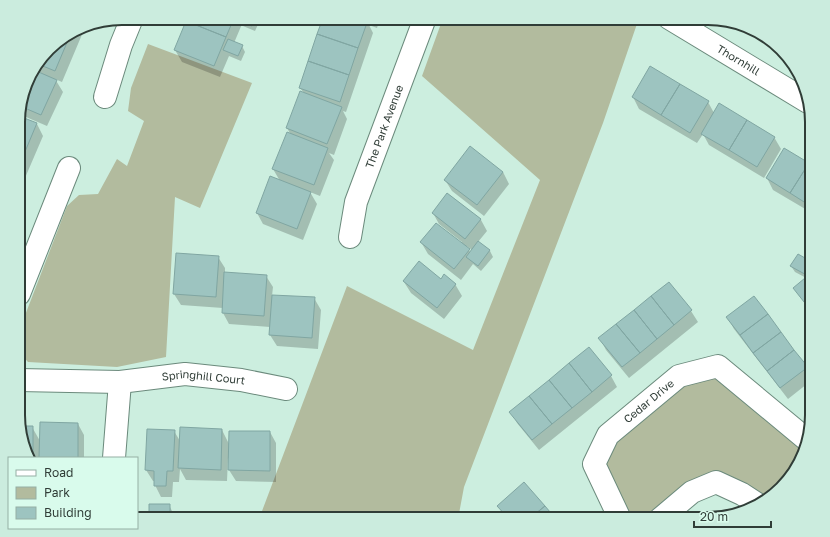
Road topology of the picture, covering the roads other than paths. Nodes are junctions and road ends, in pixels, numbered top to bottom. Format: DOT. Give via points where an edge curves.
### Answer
graph roads {
  1 [pos="129,25"];
  2 [pos="422,25"];
  3 [pos="681,25"];
  4 [pos="105,96"];
  5 [pos="802,99"];
  6 [pos="69,168"];
  7 [pos="350,237"];
  8 [pos="25,279"];
  9 [pos="25,380"];
  10 [pos="120,382"];
  11 [pos="286,389"];
  12 [pos="802,436"];
  13 [pos="114,457"];
  14 [pos="753,501"];
  15 [pos="617,512"];
  16 [pos="668,512"];
  1 -- 4 [label="street"];
  2 -- 7 [label="street, The Park Avenue" via="356,202"];
  3 -- 5 [label="street, Thornhill"];
  6 -- 8 [label="street"];
  9 -- 10 [label="street, Springhill Court"];
  10 -- 11 [label="street, Springhill Court" via="185,374 241,380"];
  10 -- 13 [label="street"];
  12 -- 15 [label="street, Cedar Drive" via="718,366 679,376 608,435 594,464"];
  14 -- 16 [label="street" via="716,482 692,492"];
}
